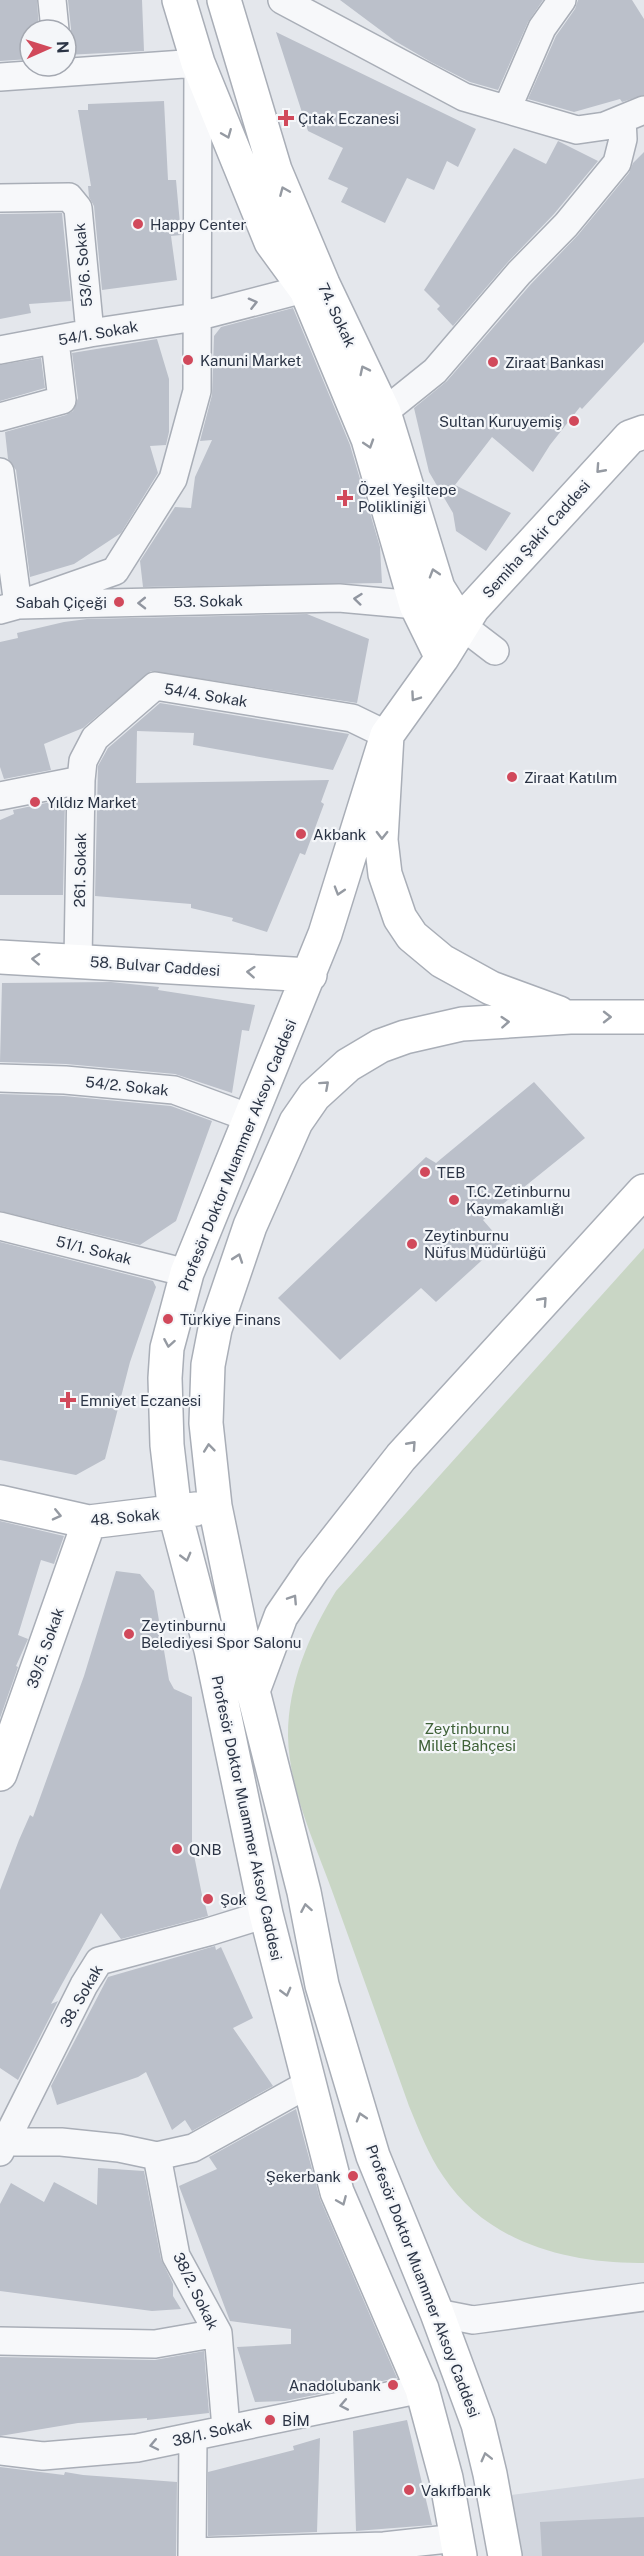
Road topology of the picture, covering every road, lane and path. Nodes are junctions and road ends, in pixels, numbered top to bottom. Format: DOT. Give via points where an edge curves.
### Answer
graph roads {
  1 [pos="52,0"];
  2 [pos="179,0"];
  3 [pos="224,0"];
  4 [pos="282,0"];
  5 [pos="562,0"];
  6 [pos="54,18"];
  7 [pos="198,63"];
  8 [pos="78,68"];
  9 [pos="18,75"];
  10 [pos="0,77"];
  11 [pos="507,109"];
  12 [pos="633,114"];
  13 [pos="0,198"];
  14 [pos="314,287"];
  15 [pos="196,317"];
  16 [pos="90,333"];
  17 [pos="55,341"];
  18 [pos="0,350"];
  19 [pos="384,412"];
  20 [pos="0,417"];
  21 [pos="644,432"];
  22 [pos="0,472"];
  23 [pos="416,605"];
  24 [pos="9,608"];
  25 [pos="461,625"];
  26 [pos="495,651"];
  27 [pos="442,658"];
  28 [pos="387,735"];
  29 [pos="81,780"];
  30 [pos="0,796"];
  31 [pos="0,957"];
  32 [pos="78,961"];
  33 [pos="310,975"];
  34 [pos="570,1017"];
  35 [pos="644,1017"];
  36 [pos="0,1078"];
  37 [pos="250,1118"];
  38 [pos="644,1191"];
  39 [pos="0,1226"];
  40 [pos="187,1273"];
  41 [pos="0,1502"];
  42 [pos="215,1506"];
  43 [pos="175,1513"];
  44 [pos="89,1522"];
  45 [pos="253,1691"];
  46 [pos="2,1762"];
  47 [pos="266,1914"];
  48 [pos="309,2083"];
  49 [pos="2,2145"];
  50 [pos="157,2156"];
  51 [pos="644,2297"];
  52 [pos="437,2313"];
  53 [pos="218,2333"];
  54 [pos="0,2341"];
  55 [pos="422,2389"];
  56 [pos="226,2428"];
  57 [pos="193,2437"];
  58 [pos="0,2451"];
  59 [pos="459,2547"];
  60 [pos="192,2554"];
  61 [pos="505,2556"];
  1 -- 6 [label="street"];
  2 -- 7 [label="main road, 74. Sokak"];
  14 -- 3 [label="main road, 74. Sokak, one-way"];
  4 -- 11 [label="street" via="464,97"];
  5 -- 11 [label="street" via="542,28"];
  7 -- 8 [label="street"];
  7 -- 14 [label="main road, 74. Sokak, one-way" via="271,242"];
  7 -- 15 [label="street"];
  9 -- 10 [label="street"];
  11 -- 12 [label="street" via="577,130 605,126"];
  12 -- 19 [label="street" via="617,163 566,225 435,371"];
  13 -- 16 [label="street, 53/6. Sokak" via="69,197 78,208"];
  15 -- 14 [label="street, 54/1. Sokak, one-way"];
  19 -- 14 [label="main road, 74. Sokak, one-way"];
  14 -- 23 [label="main road, 74. Sokak, one-way" via="368,439"];
  15 -- 16 [label="street, 54/1. Sokak"];
  15 -- 24 [label="street" via="197,392 173,480 115,571"];
  16 -- 17 [label="street, 54/1. Sokak"];
  17 -- 18 [label="street, 54/1. Sokak"];
  17 -- 20 [label="street" via="62,400"];
  25 -- 19 [label="main road, 74. Sokak, one-way" via="438,588"];
  21 -- 25 [label="main road, Semiha Şakir Caddesi, one-way" via="630,437"];
  22 -- 24 [label="street"];
  23 -- 24 [label="street, 53. Sokak, one-way" via="339,597"];
  23 -- 27 [label="main road, 74. Sokak"];
  25 -- 26 [label="street"];
  25 -- 27 [label="main road, Semiha Şakir Caddesi"];
  27 -- 28 [label="main road, Semiha Şakir Caddesi, one-way"];
  28 -- 29 [label="street, 54/4. Sokak" via="352,718 155,686 95,738 83,761"];
  28 -- 33 [label="main road, Profesör Doktor Muammer Aksoy Caddesi, one-way"];
  28 -- 34 [label="main road, one-way" via="381,840 385,874 400,918 412,936 442,961 491,988"];
  29 -- 30 [label="street"];
  29 -- 32 [label="street, 261. Sokak"];
  32 -- 31 [label="main road, 58. Bulvar Caddesi, one-way"];
  33 -- 32 [label="main road, 58. Bulvar Caddesi, one-way"];
  33 -- 37 [label="main road, Profesör Doktor Muammer Aksoy Caddesi"];
  34 -- 35 [label="main road, Profesör Doktor Muammer Aksoy Caddesi, one-way"];
  42 -- 34 [label="main road, Profesör Doktor Muammer Aksoy Caddesi, one-way" via="206,1423 214,1329 250,1226 296,1122 314,1096 348,1065 405,1037 462,1024"];
  36 -- 37 [label="street, 54/2. Sokak" via="174,1090"];
  37 -- 40 [label="main road, Profesör Doktor Muammer Aksoy Caddesi"];
  45 -- 38 [label="main road, one-way" via="281,1616 313,1569 401,1457"];
  39 -- 40 [label="street, 51/1. Sokak"];
  40 -- 43 [label="main road, Profesör Doktor Muammer Aksoy Caddesi, one-way" via="167,1348 165,1378"];
  41 -- 44 [label="main road, 48. Sokak, one-way"];
  42 -- 43 [label="main road, 48. Sokak"];
  42 -- 45 [label="main road, Profesör Doktor Muammer Aksoy Caddesi"];
  43 -- 44 [label="main road, 48. Sokak"];
  43 -- 47 [label="main road, Profesör Doktor Muammer Aksoy Caddesi, one-way" via="211,1650"];
  44 -- 46 [label="main road, 39/5. Sokak"];
  52 -- 45 [label="main road, Profesör Doktor Muammer Aksoy Caddesi, one-way" via="373,2156 322,1985 304,1892"];
  47 -- 48 [label="main road, Profesör Doktor Muammer Aksoy Caddesi, one-way"];
  47 -- 49 [label="street, 38. Sokak" via="99,1961"];
  48 -- 50 [label="street" via="193,2148"];
  48 -- 55 [label="main road, Profesör Doktor Muammer Aksoy Caddesi, one-way" via="338,2192"];
  49 -- 50 [label="street" via="61,2142"];
  50 -- 53 [label="street, 38/2. Sokak" via="176,2256"];
  51 -- 52 [label="street" via="473,2320"];
  61 -- 52 [label="main road, Profesör Doktor Muammer Aksoy Caddesi, one-way" via="478,2424"];
  53 -- 54 [label="street" via="154,2344"];
  53 -- 56 [label="street, 38/2. Sokak"];
  55 -- 56 [label="street, 38/1. Sokak, one-way"];
  55 -- 59 [label="main road, Profesör Doktor Muammer Aksoy Caddesi" via="446,2478"];
  56 -- 57 [label="street, 38/1. Sokak"];
  57 -- 58 [label="street, 38/1. Sokak, one-way" via="137,2448 43,2456"];
  57 -- 60 [label="street"];
  59 -- 60 [label="street"];
}
